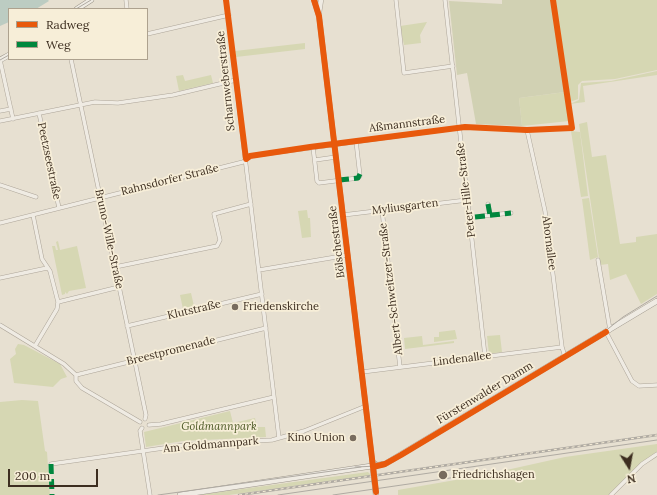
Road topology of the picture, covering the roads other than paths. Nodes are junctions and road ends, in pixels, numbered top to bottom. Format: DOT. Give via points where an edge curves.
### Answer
graph roads {
  1 [pos="91,0"];
  2 [pos="226,0"];
  3 [pos="314,0"];
  4 [pos="321,0"];
  5 [pos="396,0"];
  6 [pos="445,0"];
  7 [pos="79,8"];
  8 [pos="319,14"];
  9 [pos="228,15"];
  10 [pos="148,34"];
  11 [pos="0,60"];
  12 [pos="71,60"];
  13 [pos="452,66"];
  14 [pos="236,80"];
  15 [pos="80,105"];
  16 [pos="11,109"];
  17 [pos="0,111"];
  18 [pos="39,113"];
  19 [pos="13,119"];
  20 [pos="0,121"];
  21 [pos="459,128"];
  22 [pos="572,128"];
  23 [pos="527,130"];
  24 [pos="356,141"];
  25 [pos="335,144"];
  26 [pos="313,147"];
  27 [pos="336,157"];
  28 [pos="246,159"];
  29 [pos="315,160"];
  30 [pos="339,180"];
  31 [pos="0,185"];
  32 [pos="36,197"];
  33 [pos="100,197"];
  34 [pos="467,200"];
  35 [pos="251,204"];
  36 [pos="488,204"];
  37 [pos="59,208"];
  38 [pos="382,210"];
  39 [pos="511,213"];
  40 [pos="33,215"];
  41 [pos="343,215"];
  42 [pos="490,215"];
  43 [pos="481,216"];
  44 [pos="0,223"];
  45 [pos="348,255"];
  46 [pos="598,260"];
  47 [pos="115,267"];
  48 [pos="47,268"];
  49 [pos="259,270"];
  50 [pos="0,278"];
  51 [pos="118,287"];
  52 [pos="262,294"];
  53 [pos="657,301"];
  54 [pos="58,302"];
  55 [pos="0,325"];
  56 [pos="127,326"];
  57 [pos="266,328"];
  58 [pos="608,331"];
  59 [pos="35,346"];
  60 [pos="562,347"];
  61 [pos="486,356"];
  62 [pos="565,357"];
  63 [pos="134,360"];
  64 [pos="400,367"];
  65 [pos="362,372"];
  66 [pos="76,375"];
  67 [pos="657,385"];
  68 [pos="274,397"];
  69 [pos="366,406"];
  70 [pos="145,419"];
  71 [pos="140,422"];
  72 [pos="149,425"];
  73 [pos="142,428"];
  74 [pos="279,438"];
  75 [pos="143,452"];
  76 [pos="657,454"];
  77 [pos="51,464"];
  78 [pos="373,467"];
  79 [pos="150,495"];
  80 [pos="180,495"];
  81 [pos="376,495"];
  82 [pos="611,495"];
  1 -- 7 [label="main road"];
  2 -- 9 [label="street, Scharnweberstraße"];
  3 -- 8 [label="street, Bölschestraße"];
  4 -- 8 [label="street, Bölschestraße"];
  5 -- 13 [label="street" via="404,73"];
  6 -- 13 [label="street, Peter-Hille-Straße"];
  8 -- 25 [label="street, Bölschestraße"];
  9 -- 10 [label="street"];
  9 -- 14 [label="street, Scharnweberstraße"];
  11 -- 16 [label="street"];
  12 -- 15 [label="street, Bruno-Wille-Straße"];
  13 -- 21 [label="street, Peter-Hille-Straße"];
  14 -- 15 [label="street" via="167,96 118,103 98,101"];
  14 -- 28 [label="street, Scharnweberstraße"];
  15 -- 18 [label="street"];
  15 -- 33 [label="street, Bruno-Wille-Straße"];
  16 -- 17 [label="street"];
  16 -- 19 [label="street"];
  18 -- 19 [label="street"];
  18 -- 37 [label="street, Peetzseestraße"];
  19 -- 20 [label="street"];
  21 -- 23 [label="street, Aßmannstraße"];
  21 -- 24 [label="street, Aßmannstraße"];
  21 -- 34 [label="street, Peter-Hille-Straße"];
  22 -- 23 [label="street, Aßmannstraße"];
  23 -- 60 [label="street, Ahornallee" via="545,211"];
  24 -- 25 [label="street, Aßmannstraße"];
  24 -- 30 [label="street" via="360,176"];
  25 -- 26 [label="street, Aßmannstraße"];
  25 -- 27 [label="street, Bölschestraße"];
  26 -- 28 [label="street, Aßmannstraße" via="250,156"];
  26 -- 29 [label="street"];
  27 -- 29 [label="street"];
  27 -- 30 [label="street, Bölschestraße"];
  28 -- 33 [label="street, Rahnsdorfer Straße"];
  28 -- 35 [label="street, Scharnweberstraße"];
  29 -- 30 [label="street" via="319,183"];
  30 -- 41 [label="street, Bölschestraße"];
  31 -- 32 [label="street"];
  33 -- 37 [label="street, Rahnsdorfer Straße"];
  33 -- 47 [label="street, Bruno-Wille-Straße"];
  34 -- 38 [label="street, Myliusgarten"];
  34 -- 61 [label="street, Peter-Hille-Straße"];
  35 -- 47 [label="street" via="214,214 220,240 217,246"];
  35 -- 49 [label="street, Scharnweberstraße"];
  36 -- 42 [label="street"];
  37 -- 40 [label="street, Rahnsdorfer Straße"];
  38 -- 41 [label="street, Myliusgarten"];
  38 -- 64 [label="street, Albert-Schweitzer-Straße"];
  39 -- 42 [label="street"];
  40 -- 44 [label="street, Rahnsdorfer Straße"];
  40 -- 48 [label="street" via="42,259"];
  41 -- 45 [label="street, Bölschestraße"];
  42 -- 43 [label="street"];
  45 -- 49 [label="street"];
  45 -- 65 [label="street, Bölschestraße"];
  46 -- 58 [label="street"];
  47 -- 51 [label="street, Bruno-Wille-Straße"];
  48 -- 50 [label="street"];
  48 -- 54 [label="street"];
  49 -- 52 [label="street, Scharnweberstraße"];
  51 -- 54 [label="street"];
  51 -- 56 [label="street, Bruno-Wille-Straße"];
  52 -- 56 [label="street, Klutstraße"];
  52 -- 57 [label="street, Scharnweberstraße"];
  53 -- 58 [label="main road, Fürstenwalder Damm"];
  54 -- 59 [label="street" via="57,309"];
  55 -- 59 [label="street"];
  56 -- 63 [label="street, Bruno-Wille-Straße"];
  57 -- 63 [label="street, Breestpromenade"];
  57 -- 68 [label="street, Scharnweberstraße"];
  58 -- 62 [label="main road, Fürstenwalder Damm"];
  58 -- 67 [label="street" via="632,381 639,386"];
  59 -- 66 [label="street" via="64,364"];
  60 -- 61 [label="street, Lindenallee"];
  60 -- 62 [label="street, Ahornallee"];
  61 -- 64 [label="street, Lindenallee"];
  62 -- 78 [label="main road, Fürstenwalder Damm" via="401,455"];
  63 -- 66 [label="street, Breestpromenade"];
  63 -- 70 [label="street, Bruno-Wille-Straße"];
  64 -- 65 [label="street, Lindenallee"];
  65 -- 69 [label="street, Bölschestraße"];
  66 -- 71 [label="street" via="76,381 82,388"];
  68 -- 72 [label="street"];
  68 -- 74 [label="street, Scharnweberstraße"];
  69 -- 74 [label="street, Am Goldmannpark" via="309,430"];
  69 -- 78 [label="street, Bölschestraße"];
  70 -- 71 [label="street"];
  70 -- 72 [label="street"];
  71 -- 73 [label="street"];
  72 -- 73 [label="street"];
  73 -- 75 [label="street" via="140,431"];
  74 -- 75 [label="street, Am Goldmannpark" via="185,445"];
  75 -- 77 [label="street, Am Goldmannpark"];
  75 -- 79 [label="street"];
  76 -- 82 [label="street" via="642,464"];
  78 -- 80 [label="main road, Fürstenwalder Damm"];
  78 -- 81 [label="main road"];
}
